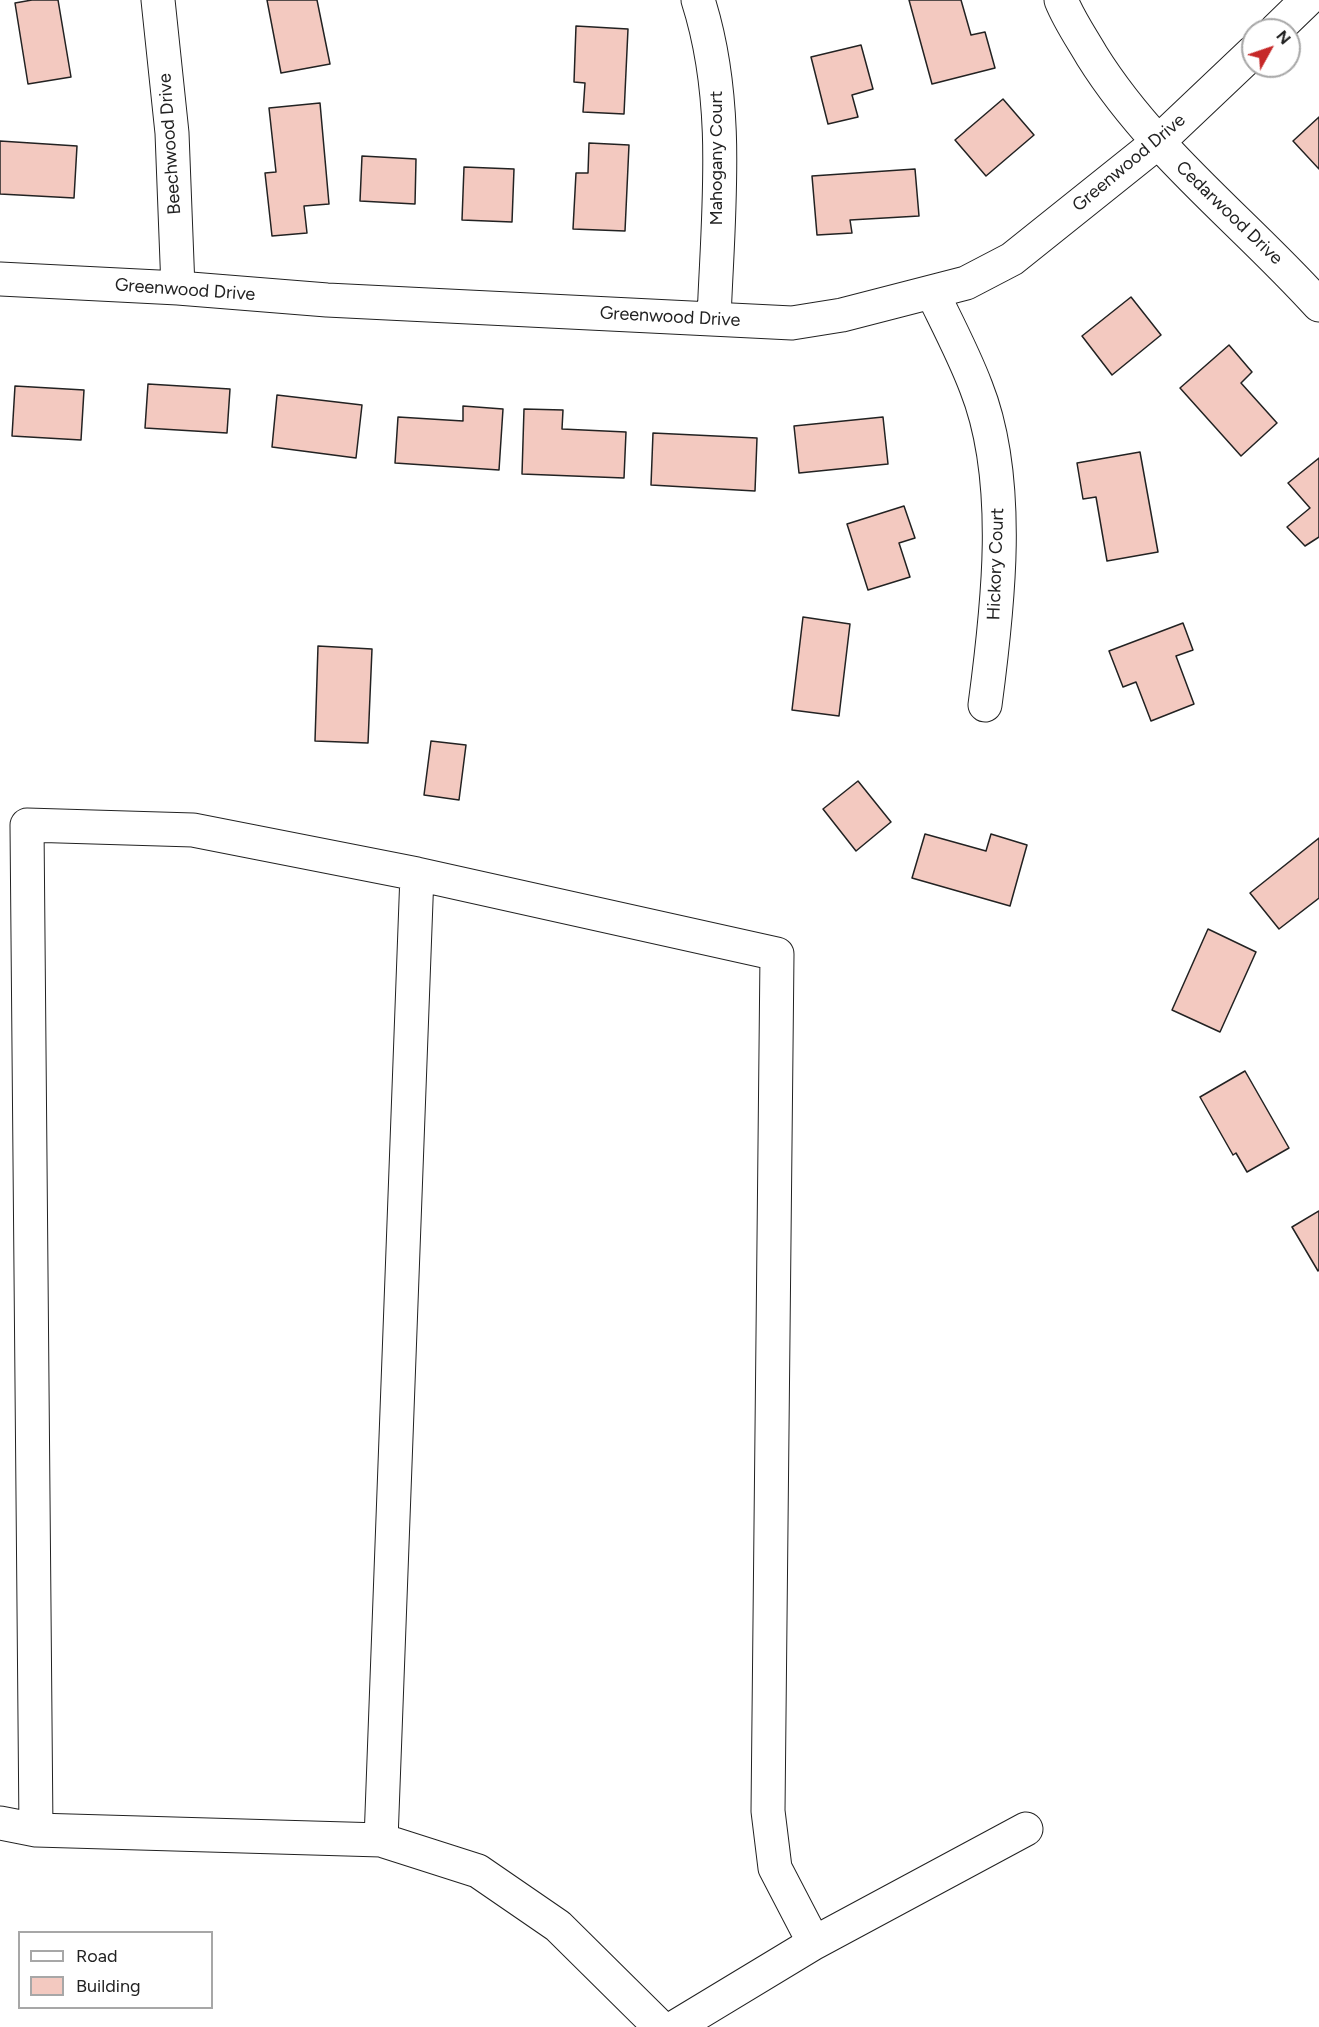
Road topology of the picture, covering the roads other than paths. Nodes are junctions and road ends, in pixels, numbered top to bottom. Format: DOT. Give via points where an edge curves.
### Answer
graph roads {
  1 [pos="158,0"];
  2 [pos="698,0"];
  3 [pos="1061,0"];
  4 [pos="1307,0"];
  5 [pos="1288,18"];
  6 [pos="1241,63"];
  7 [pos="1157,143"];
  8 [pos="0,279"];
  9 [pos="178,288"];
  10 [pos="932,292"];
  11 [pos="1319,305"];
  12 [pos="714,319"];
  13 [pos="985,705"];
  14 [pos="417,874"];
  15 [pos="16,1829"];
  16 [pos="1026,1829"];
  17 [pos="381,1840"];
  18 [pos="814,1943"];
  19 [pos="660,2027"];
  20 [pos="675,2027"];
  1 -- 9 [label="street, Beechwood Drive" via="172,133"];
  2 -- 12 [label="street, Mahogany Court" via="719,96"];
  3 -- 7 [label="street, Cedarwood Drive" via="1106,77"];
  4 -- 5 [label="street"];
  6 -- 7 [label="street, Greenwood Drive"];
  7 -- 10 [label="street, Greenwood Drive" via="1012,259 966,283"];
  7 -- 11 [label="street, Cedarwood Drive"];
  8 -- 9 [label="street, Greenwood Drive"];
  9 -- 12 [label="street, Greenwood Drive" via="327,300"];
  10 -- 12 [label="street, Greenwood Drive" via="792,323"];
  10 -- 13 [label="street, Hickory Court" via="977,389 994,457 1000,530 993,649"];
  14 -- 15 [label="street" via="193,830 27,825"];
  14 -- 17 [label="street"];
  14 -- 18 [label="street" via="777,954 768,1811 775,1868"];
  15 -- 17 [label="street"];
  16 -- 18 [label="street"];
  17 -- 19 [label="street" via="478,1871 558,1926"];
  18 -- 20 [label="street"];
}
